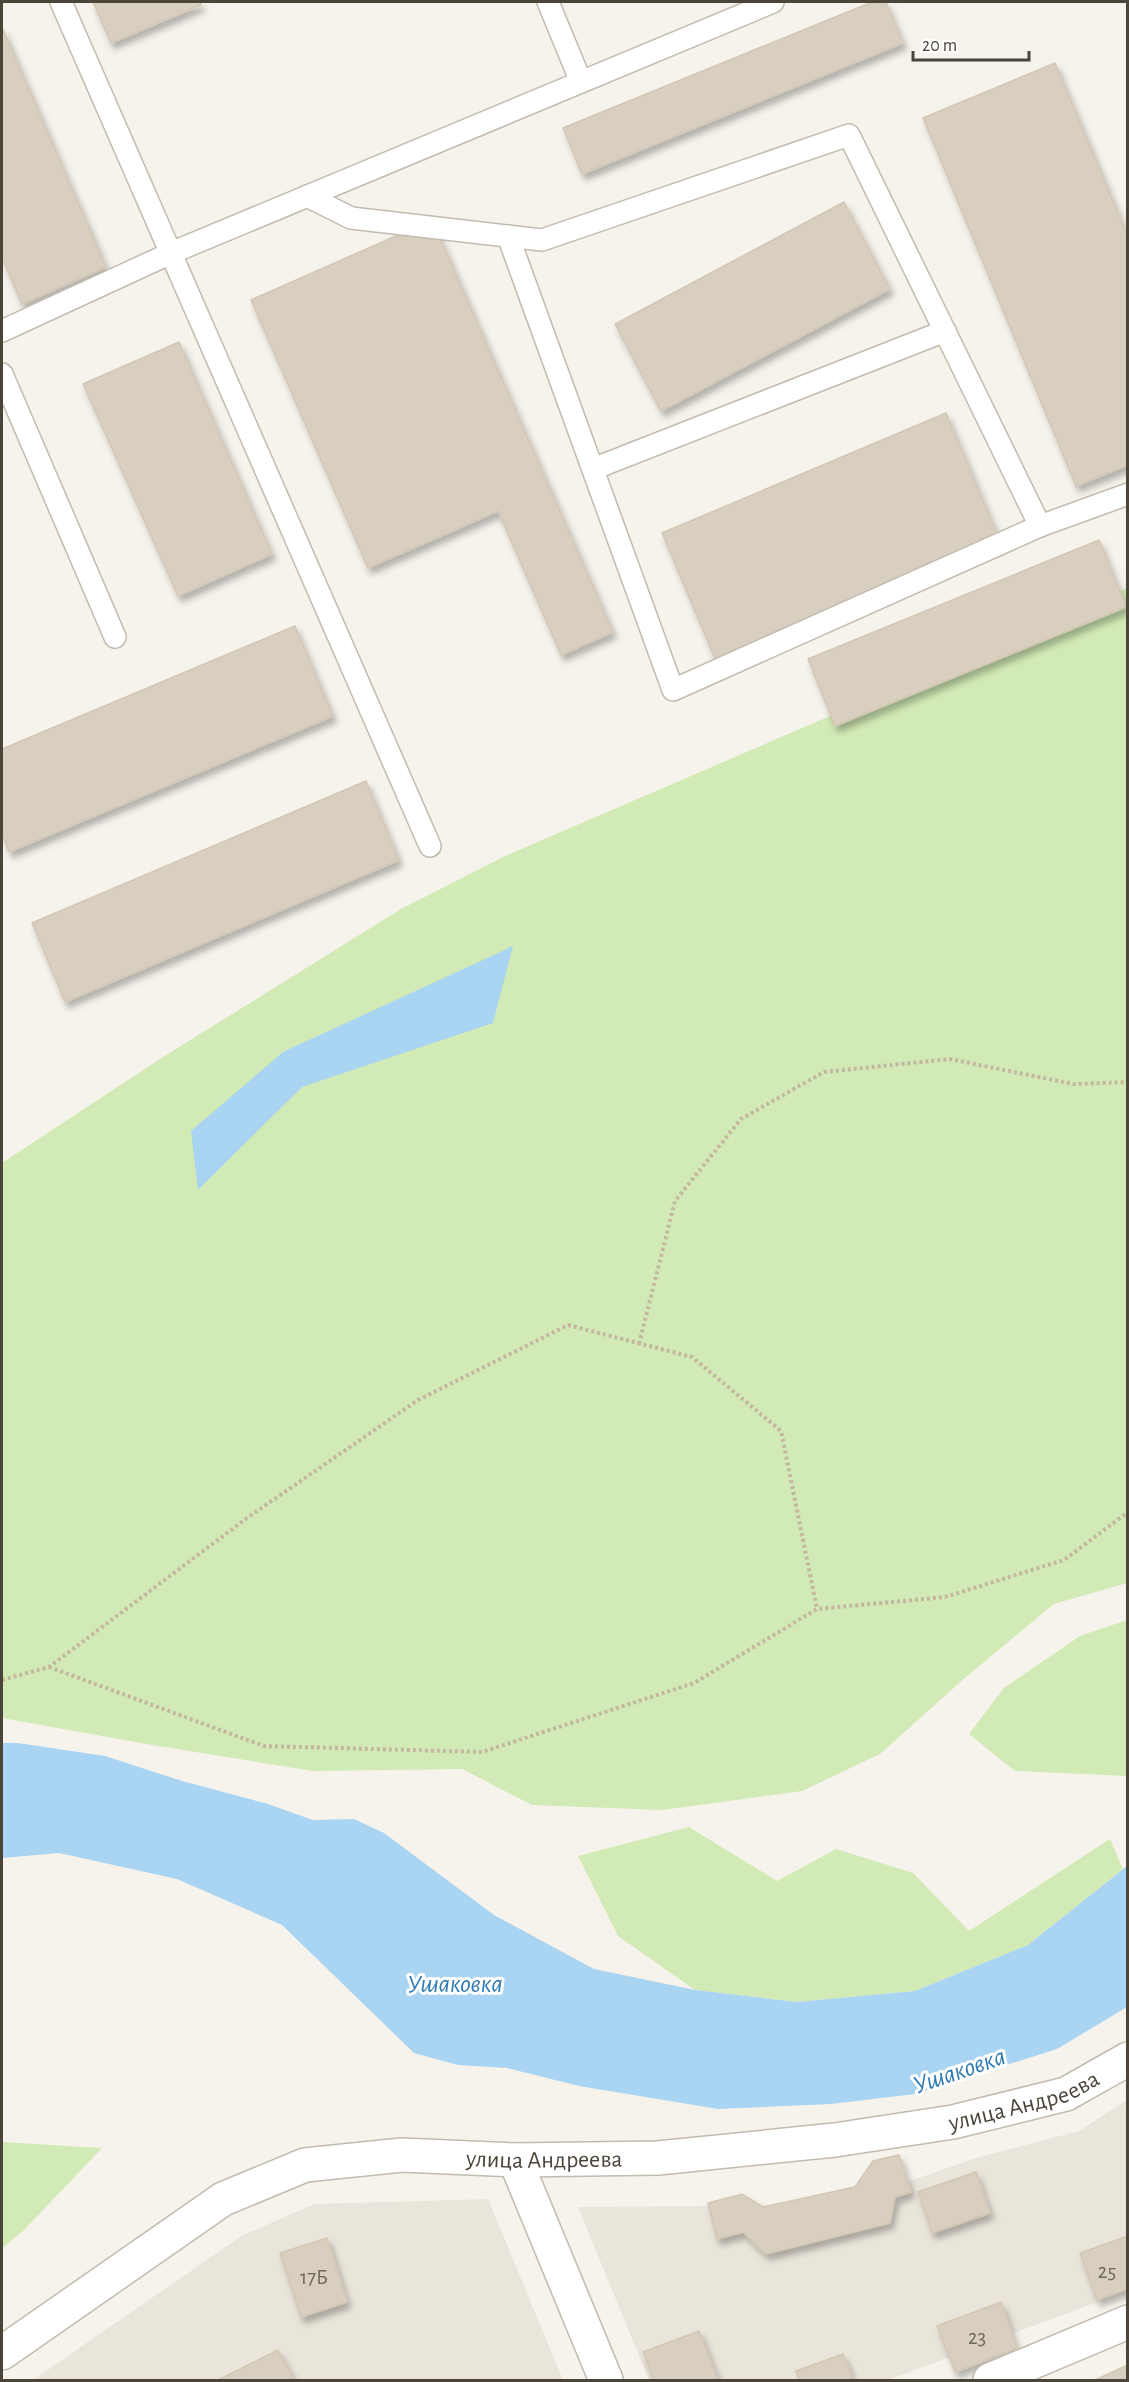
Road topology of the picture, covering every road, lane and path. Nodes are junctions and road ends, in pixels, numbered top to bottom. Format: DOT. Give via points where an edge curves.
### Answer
graph roads {
  1 [pos="61,2"];
  2 [pos="548,2"];
  3 [pos="772,2"];
  4 [pos="581,82"];
  5 [pos="307,196"];
  6 [pos="508,236"];
  7 [pos="171,253"];
  8 [pos="2,331"];
  9 [pos="945,331"];
  10 [pos="2,374"];
  11 [pos="593,469"];
  12 [pos="1128,494"];
  13 [pos="1040,526"];
  14 [pos="115,638"];
  15 [pos="430,846"];
  16 [pos="1128,1082"];
  17 [pos="639,1344"];
  18 [pos="1128,1512"];
  19 [pos="817,1610"];
  20 [pos="49,1666"];
  21 [pos="2,1680"];
  22 [pos="1128,2060"];
  23 [pos="515,2160"];
  24 [pos="1128,2322"];
  25 [pos="2,2353"];
  26 [pos="606,2380"];
  27 [pos="990,2380"];
  1 -- 7 [label="lane"];
  2 -- 4 [label="lane"];
  3 -- 4 [label="lane"];
  4 -- 5 [label="lane"];
  5 -- 6 [label="lane" via="351,218"];
  5 -- 7 [label="lane"];
  6 -- 9 [label="lane" via="543,240 849,135"];
  6 -- 11 [label="lane"];
  7 -- 8 [label="lane"];
  7 -- 15 [label="lane"];
  9 -- 11 [label="lane"];
  9 -- 13 [label="lane"];
  10 -- 14 [label="lane"];
  11 -- 13 [label="lane" via="673,690"];
  12 -- 13 [label="lane"];
  16 -- 17 [label="path" via="1073,1084 950,1059 824,1072 741,1119 675,1201"];
  17 -- 19 [label="path" via="692,1357 781,1431"];
  17 -- 20 [label="path" via="568,1325 418,1400 247,1518"];
  18 -- 19 [label="path" via="1064,1560 945,1598"];
  19 -- 20 [label="path" via="694,1683 482,1752 264,1746"];
  20 -- 21 [label="path"];
  22 -- 23 [label="street, улица Андреева" via="1066,2094 953,2122 835,2140 658,2158"];
  23 -- 25 [label="street, улица Андреева" via="402,2155 305,2165 223,2199"];
  23 -- 26 [label="street"];
  24 -- 27 [label="street"];
}
